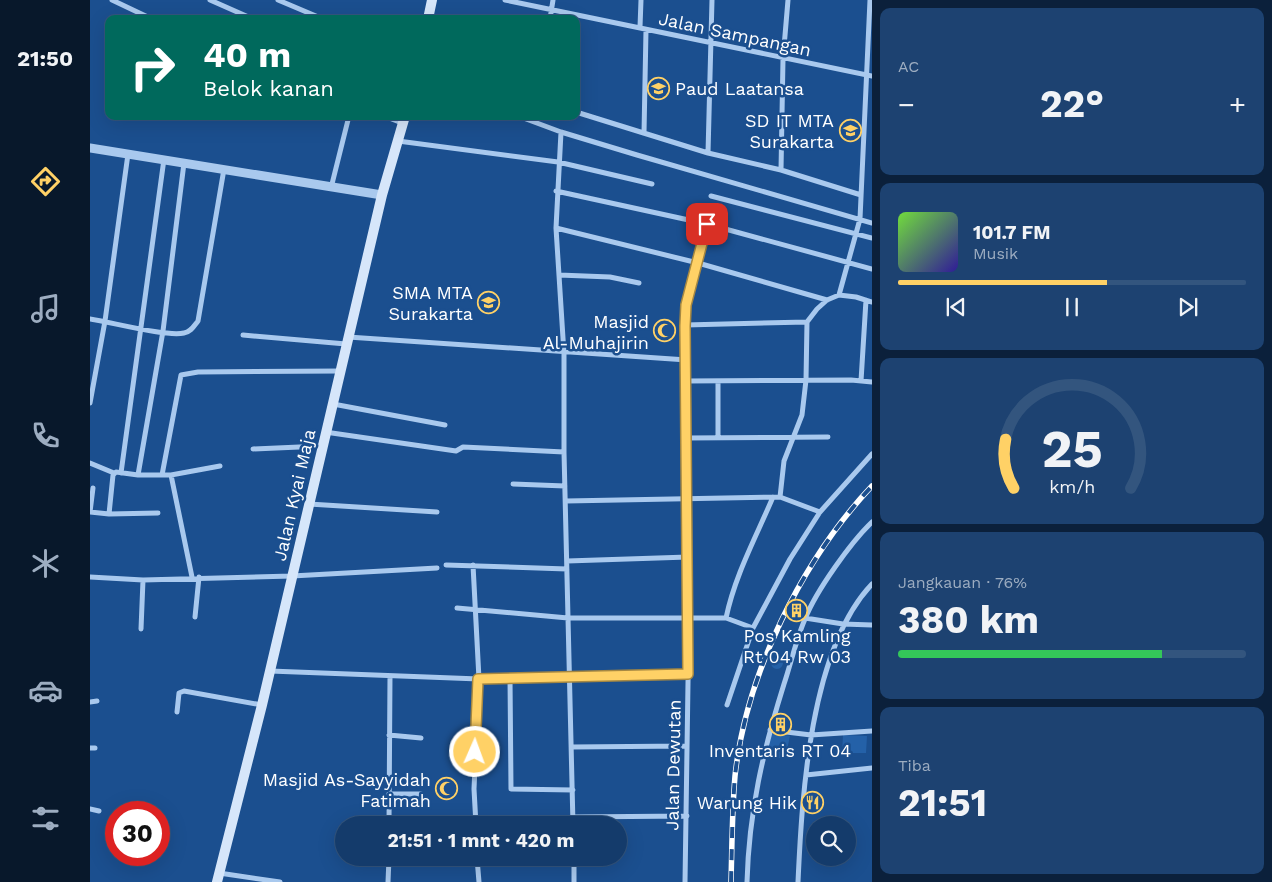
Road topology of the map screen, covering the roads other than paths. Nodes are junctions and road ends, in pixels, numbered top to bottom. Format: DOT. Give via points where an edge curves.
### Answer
graph roads {
  1 [pos="112,0"];
  2 [pos="210,0"];
  3 [pos="278,0"];
  4 [pos="432,0"];
  5 [pos="505,0"];
  6 [pos="553,0"];
  7 [pos="641,0"];
  8 [pos="712,0"];
  9 [pos="788,0"];
  10 [pos="870,0"];
  11 [pos="552,10"];
  12 [pos="144,15"];
  13 [pos="244,15"];
  14 [pos="314,15"];
  15 [pos="429,15"];
  16 [pos="551,15"];
  17 [pos="578,15"];
  18 [pos="580,15"];
  19 [pos="640,27"];
  20 [pos="646,30"];
  21 [pos="710,43"];
  22 [pos="784,59"];
  23 [pos="869,75"];
  24 [pos="580,113"];
  25 [pos="347,120"];
  26 [pos="404,120"];
  27 [pos="528,120"];
  28 [pos="560,132"];
  29 [pos="644,132"];
  30 [pos="398,140"];
  31 [pos="90,148"];
  32 [pos="708,153"];
  33 [pos="128,154"];
  34 [pos="164,159"];
  35 [pos="558,162"];
  36 [pos="184,163"];
  37 [pos="224,169"];
  38 [pos="781,170"];
  39 [pos="652,184"];
  40 [pos="331,188"];
  41 [pos="556,191"];
  42 [pos="861,194"];
  43 [pos="382,196"];
  44 [pos="711,196"];
  45 [pos="860,219"];
  46 [pos="872,222"];
  47 [pos="707,224"];
  48 [pos="556,228"];
  49 [pos="856,233"];
  50 [pos="872,238"];
  51 [pos="848,263"];
  52 [pos="698,264"];
  53 [pos="872,269"];
  54 [pos="559,275"];
  55 [pos="639,283"];
  56 [pos="839,295"];
  57 [pos="827,300"];
  58 [pos="869,301"];
  59 [pos="90,319"];
  60 [pos="105,321"];
  61 [pos="807,322"];
  62 [pos="685,326"];
  63 [pos="141,328"];
  64 [pos="163,331"];
  65 [pos="243,335"];
  66 [pos="347,341"];
  67 [pos="564,354"];
  68 [pos="687,360"];
  69 [pos="340,371"];
  70 [pos="806,380"];
  71 [pos="686,381"];
  72 [pos="861,381"];
  73 [pos="718,382"];
  74 [pos="872,382"];
  75 [pos="90,403"];
  76 [pos="332,404"];
  77 [pos="445,425"];
  78 [pos="325,432"];
  79 [pos="685,438"];
  80 [pos="718,438"];
  81 [pos="793,438"];
  82 [pos="828,438"];
  83 [pos="322,446"];
  84 [pos="254,449"];
  85 [pos="564,452"];
  86 [pos="872,454"];
  87 [pos="90,464"];
  88 [pos="220,466"];
  89 [pos="114,473"];
  90 [pos="121,473"];
  91 [pos="138,475"];
  92 [pos="162,475"];
  93 [pos="171,475"];
  94 [pos="513,484"];
  95 [pos="565,486"];
  96 [pos="93,488"];
  97 [pos="773,497"];
  98 [pos="780,497"];
  99 [pos="686,499"];
  100 [pos="566,501"];
  101 [pos="309,504"];
  102 [pos="90,512"];
  103 [pos="437,512"];
  104 [pos="820,512"];
  105 [pos="110,514"];
  106 [pos="158,514"];
  107 [pos="872,522"];
  108 [pos="688,558"];
  109 [pos="567,561"];
  110 [pos="446,565"];
  111 [pos="473,565"];
  112 [pos="437,568"];
  113 [pos="567,570"];
  114 [pos="292,576"];
  115 [pos="90,577"];
  116 [pos="192,577"];
  117 [pos="199,577"];
  118 [pos="143,580"];
  119 [pos="872,584"];
  120 [pos="457,608"];
  121 [pos="476,610"];
  122 [pos="195,617"];
  123 [pos="689,617"];
  124 [pos="568,618"];
  125 [pos="726,618"];
  126 [pos="805,618"];
  127 [pos="843,624"];
  128 [pos="872,626"];
  129 [pos="753,628"];
  130 [pos="141,629"];
  131 [pos="270,671"];
  132 [pos="688,674"];
  133 [pos="390,676"];
  134 [pos="510,678"];
  135 [pos="570,678"];
  136 [pos="478,679"];
  137 [pos="90,702"];
  138 [pos="97,702"];
  139 [pos="262,705"];
  140 [pos="727,705"];
  141 [pos="177,712"];
  142 [pos="770,730"];
  143 [pos="872,731"];
  144 [pos="389,735"];
  145 [pos="811,735"];
  146 [pos="421,738"];
  147 [pos="686,746"];
  148 [pos="572,747"];
  149 [pos="872,768"];
  150 [pos="806,775"];
  151 [pos="573,790"];
  152 [pos="390,794"];
  153 [pos="421,794"];
  154 [pos="90,810"];
  155 [pos="99,811"];
  156 [pos="390,816"];
  157 [pos="476,816"];
  158 [pos="573,816"];
  159 [pos="687,816"];
  160 [pos="627,817"];
  161 [pos="389,866"];
  162 [pos="477,866"];
  163 [pos="574,866"];
  164 [pos="230,875"];
  165 [pos="218,878"];
  166 [pos="229,882"];
  167 [pos="280,882"];
  168 [pos="388,882"];
  169 [pos="478,882"];
  170 [pos="574,882"];
  171 [pos="685,882"];
  172 [pos="747,882"];
  173 [pos="798,882"];
  1 -- 12 [label="street"];
  2 -- 13 [label="street"];
  3 -- 14 [label="street"];
  4 -- 15 [label="main road"];
  5 -- 11 [label="street, Jalan Sampangan"];
  6 -- 11 [label="street"];
  7 -- 19 [label="street"];
  8 -- 21 [label="street"];
  9 -- 22 [label="street"];
  10 -- 23 [label="street"];
  11 -- 16 [label="street"];
  11 -- 17 [label="street, Jalan Sampangan"];
  18 -- 19 [label="street, Jalan Sampangan"];
  19 -- 20 [label="street, Jalan Sampangan"];
  20 -- 21 [label="street, Jalan Sampangan"];
  20 -- 29 [label="street"];
  21 -- 22 [label="street, Jalan Sampangan"];
  21 -- 32 [label="street"];
  22 -- 23 [label="street, Jalan Sampangan"];
  22 -- 38 [label="street"];
  23 -- 42 [label="street"];
  24 -- 29 [label="street"];
  25 -- 40 [label="street"];
  26 -- 30 [label="main road, Jalan Kyai Maja"];
  27 -- 28 [label="street"];
  28 -- 35 [label="street"];
  28 -- 45 [label="street"];
  29 -- 32 [label="street"];
  30 -- 35 [label="street"];
  30 -- 43 [label="main road, Jalan Kyai Maja"];
  31 -- 33 [label="street"];
  32 -- 38 [label="street"];
  33 -- 34 [label="street"];
  33 -- 60 [label="street"];
  34 -- 36 [label="street"];
  34 -- 63 [label="street"];
  35 -- 39 [label="street"];
  35 -- 41 [label="street"];
  36 -- 37 [label="street"];
  36 -- 64 [label="street"];
  37 -- 40 [label="street"];
  37 -- 64 [label="street" via="198,321 183,333"];
  38 -- 42 [label="street"];
  40 -- 43 [label="street"];
  41 -- 47 [label="street"];
  41 -- 48 [label="street"];
  42 -- 45 [label="street"];
  43 -- 66 [label="main road, Jalan Kyai Maja"];
  44 -- 49 [label="street"];
  45 -- 46 [label="street"];
  45 -- 49 [label="street"];
  47 -- 51 [label="street"];
  47 -- 52 [label="street, Jalan Dewutan"];
  48 -- 52 [label="street"];
  48 -- 54 [label="street"];
  49 -- 50 [label="street"];
  49 -- 51 [label="street"];
  51 -- 53 [label="street"];
  51 -- 56 [label="street"];
  52 -- 57 [label="street"];
  52 -- 62 [label="street, Jalan Dewutan" via="686,305"];
  54 -- 55 [label="street" via="610,277"];
  54 -- 67 [label="street"];
  56 -- 57 [label="street"];
  56 -- 58 [label="street"];
  57 -- 61 [label="street"];
  58 -- 72 [label="street"];
  59 -- 60 [label="street"];
  60 -- 63 [label="street"];
  60 -- 75 [label="street"];
  61 -- 62 [label="street"];
  61 -- 70 [label="street"];
  62 -- 68 [label="street, Jalan Dewutan"];
  63 -- 64 [label="street"];
  63 -- 90 [label="street"];
  64 -- 91 [label="street"];
  65 -- 66 [label="street"];
  66 -- 67 [label="street"];
  66 -- 69 [label="main road, Jalan Kyai Maja"];
  67 -- 68 [label="street"];
  67 -- 85 [label="street"];
  68 -- 71 [label="street, Jalan Dewutan"];
  69 -- 76 [label="main road, Jalan Kyai Maja"];
  69 -- 92 [label="street" via="198,372 182,375"];
  70 -- 72 [label="street"];
  70 -- 73 [label="street"];
  70 -- 81 [label="street" via="802,415"];
  71 -- 73 [label="street"];
  71 -- 79 [label="street, Jalan Dewutan"];
  72 -- 74 [label="street"];
  73 -- 80 [label="street"];
  76 -- 77 [label="street"];
  76 -- 78 [label="main road, Jalan Kyai Maja"];
  78 -- 83 [label="main road, Jalan Kyai Maja"];
  78 -- 85 [label="street" via="456,451 463,447"];
  79 -- 80 [label="street"];
  79 -- 99 [label="street, Jalan Dewutan"];
  80 -- 81 [label="street"];
  81 -- 82 [label="street"];
  81 -- 98 [label="street" via="784,461"];
  83 -- 84 [label="street"];
  83 -- 101 [label="main road, Jalan Kyai Maja"];
  85 -- 95 [label="street"];
  86 -- 104 [label="street"];
  87 -- 89 [label="street"];
  88 -- 93 [label="street"];
  89 -- 90 [label="street"];
  89 -- 105 [label="street"];
  90 -- 91 [label="street"];
  91 -- 92 [label="street"];
  92 -- 93 [label="street"];
  93 -- 116 [label="street"];
  94 -- 95 [label="street"];
  95 -- 100 [label="street"];
  96 -- 102 [label="street"];
  97 -- 98 [label="street"];
  97 -- 99 [label="street"];
  97 -- 125 [label="street" via="737,578"];
  98 -- 104 [label="street"];
  99 -- 100 [label="street"];
  99 -- 108 [label="street, Jalan Dewutan"];
  100 -- 109 [label="street"];
  101 -- 103 [label="street"];
  101 -- 114 [label="main road, Jalan Kyai Maja"];
  102 -- 105 [label="street"];
  104 -- 129 [label="street"];
  105 -- 106 [label="street"];
  107 -- 126 [label="street" via="831,574"];
  108 -- 109 [label="street"];
  108 -- 123 [label="street, Jalan Dewutan"];
  109 -- 113 [label="street"];
  110 -- 111 [label="street"];
  111 -- 113 [label="street"];
  111 -- 121 [label="street"];
  112 -- 114 [label="street"];
  113 -- 124 [label="street"];
  114 -- 117 [label="street"];
  114 -- 131 [label="main road, Jalan Kyai Maja"];
  115 -- 118 [label="street"];
  116 -- 117 [label="street"];
  116 -- 118 [label="street"];
  117 -- 122 [label="street"];
  118 -- 130 [label="street"];
  119 -- 127 [label="street"];
  120 -- 121 [label="street"];
  121 -- 124 [label="street"];
  121 -- 136 [label="street"];
  123 -- 124 [label="street"];
  123 -- 125 [label="street"];
  123 -- 132 [label="street, Jalan Dewutan"];
  124 -- 135 [label="street"];
  125 -- 129 [label="street"];
  126 -- 127 [label="street"];
  126 -- 142 [label="street"];
  127 -- 128 [label="street"];
  127 -- 145 [label="street"];
  129 -- 140 [label="street"];
  131 -- 133 [label="street"];
  131 -- 139 [label="main road, Jalan Kyai Maja"];
  132 -- 135 [label="street"];
  132 -- 147 [label="street, Jalan Dewutan"];
  133 -- 136 [label="street"];
  133 -- 144 [label="street"];
  134 -- 135 [label="street"];
  134 -- 136 [label="street"];
  134 -- 151 [label="street" via="511,789"];
  135 -- 148 [label="street"];
  136 -- 157 [label="street"];
  137 -- 138 [label="street"];
  139 -- 141 [label="street" via="184,691 178,693"];
  139 -- 165 [label="main road, Jalan Kyai Maja"];
  142 -- 145 [label="street"];
  142 -- 172 [label="street" via="756,784"];
  143 -- 145 [label="street"];
  144 -- 146 [label="street"];
  144 -- 152 [label="street"];
  145 -- 150 [label="street"];
  147 -- 148 [label="street"];
  147 -- 159 [label="street, Jalan Dewutan"];
  148 -- 151 [label="street"];
  149 -- 150 [label="street"];
  150 -- 173 [label="street"];
  151 -- 158 [label="street"];
  152 -- 153 [label="street"];
  152 -- 156 [label="street"];
  154 -- 155 [label="street"];
  159 -- 160 [label="street"];
  159 -- 171 [label="street, Jalan Dewutan"];
  161 -- 168 [label="street"];
  162 -- 169 [label="street"];
  163 -- 170 [label="street"];
  164 -- 165 [label="street"];
  164 -- 166 [label="street"];
  164 -- 167 [label="street"];
}
